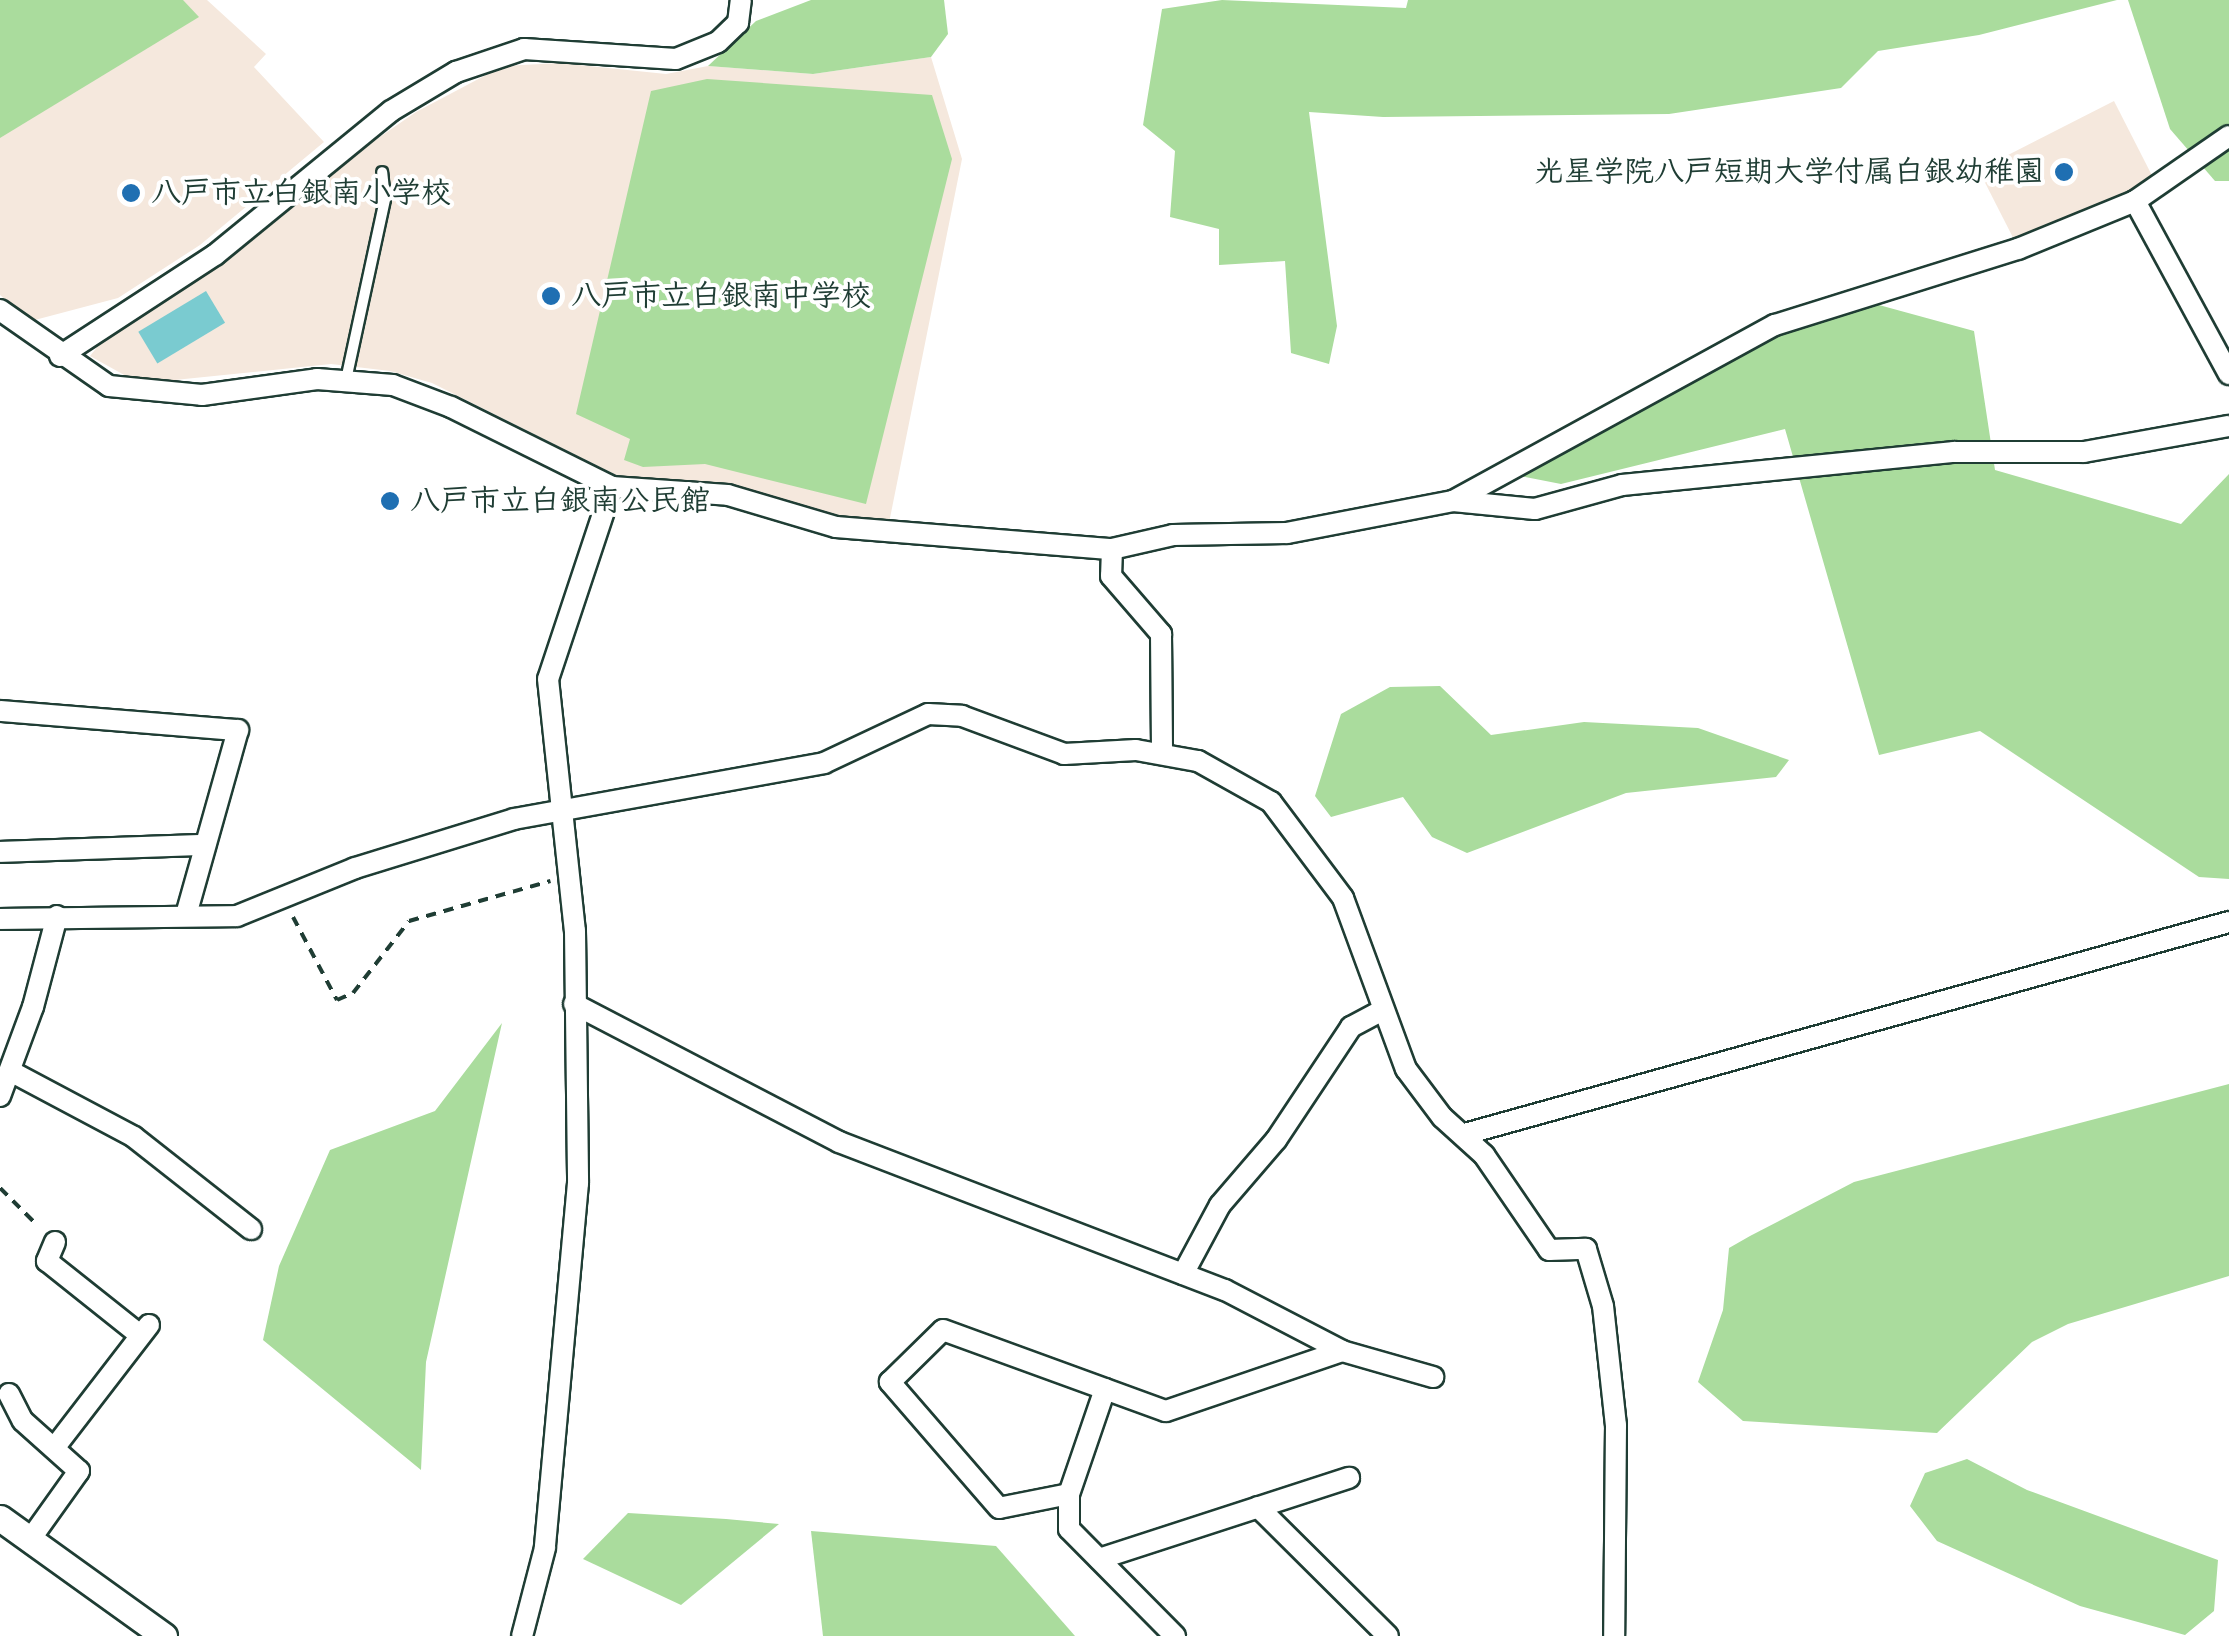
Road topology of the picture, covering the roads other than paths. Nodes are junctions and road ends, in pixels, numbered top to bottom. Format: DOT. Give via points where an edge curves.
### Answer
graph roads {
  1 [pos="742,0"];
  2 [pos="2229,136"];
  3 [pos="382,172"];
  4 [pos="2135,201"];
  5 [pos="0,310"];
  6 [pos="9,327"];
  7 [pos="60,356"];
  8 [pos="2229,374"];
  9 [pos="346,380"];
  10 [pos="2229,426"];
  11 [pos="612,487"];
  12 [pos="1453,501"];
  13 [pos="1112,549"];
  14 [pos="0,710"];
  15 [pos="1162,754"];
  16 [pos="561,811"];
  17 [pos="204,845"];
  18 [pos="0,852"];
  19 [pos="186,915"];
  20 [pos="56,916"];
  21 [pos="0,919"];
  22 [pos="2229,922"];
  23 [pos="574,1004"];
  24 [pos="1381,1010"];
  25 [pos="12,1072"];
  26 [pos="0,1096"];
  27 [pos="1465,1134"];
  28 [pos="251,1229"];
  29 [pos="55,1242"];
  30 [pos="1182,1274"];
  31 [pos="1342,1351"];
  32 [pos="1433,1377"];
  33 [pos="1105,1389"];
  34 [pos="9,1394"];
  35 [pos="54,1447"];
  36 [pos="1349,1478"];
  37 [pos="1069,1494"];
  38 [pos="1258,1507"];
  39 [pos="0,1518"];
  40 [pos="29,1541"];
  41 [pos="1098,1560"];
  42 [pos="164,1636"];
  43 [pos="522,1636"];
  44 [pos="1175,1636"];
  45 [pos="1388,1636"];
  46 [pos="1614,1636"];
  1 -- 7 [label="street" via="738,24 718,42 676,60 524,49 456,72 390,111 215,255"];
  2 -- 4 [label="street"];
  3 -- 9 [label="lane" via="385,199"];
  4 -- 8 [label="street"];
  4 -- 12 [label="street" via="2018,250 1774,325"];
  5 -- 6 [label="street"];
  6 -- 7 [label="street"];
  7 -- 9 [label="street" via="108,386 147,394"];
  9 -- 11 [label="street" via="393,385 452,406"];
  10 -- 12 [label="street" via="2084,452 1954,452 1622,485 1535,509"];
  11 -- 13 [label="street" via="728,495 836,527"];
  11 -- 16 [label="street" via="548,679"];
  12 -- 13 [label="street" via="1287,532 1173,536"];
  13 -- 15 [label="street" via="1111,576 1161,634"];
  14 -- 17 [label="street" via="238,730"];
  15 -- 16 [label="street" via="1064,754 962,716 928,714 824,762"];
  15 -- 24 [label="street" via="1198,762 1272,802 1343,898"];
  16 -- 19 [label="street" via="456,836 238,916"];
  16 -- 23 [label="street" via="572,876"];
  17 -- 18 [label="street"];
  17 -- 19 [label="street"];
  19 -- 20 [label="street"];
  20 -- 21 [label="street"];
  20 -- 25 [label="street"];
  22 -- 27 [label="street"];
  23 -- 30 [label="street" via="839,1142"];
  23 -- 43 [label="street" via="578,1183 545,1548"];
  24 -- 27 [label="street" via="1406,1069"];
  24 -- 30 [label="street" via="1351,1027 1276,1140 1220,1205"];
  25 -- 26 [label="street"];
  25 -- 28 [label="street" via="134,1138"];
  27 -- 46 [label="street" via="1548,1250 1586,1249 1603,1306 1616,1425"];
  29 -- 35 [label="street" via="47,1260 144,1330"];
  30 -- 31 [label="street"];
  31 -- 32 [label="street"];
  31 -- 33 [label="street" via="1183,1410 1166,1411"];
  33 -- 37 [label="street"];
  33 -- 37 [label="street" via="942,1330 890,1382 999,1508"];
  34 -- 35 [label="street" via="24,1421"];
  35 -- 40 [label="street" via="76,1465 78,1478"];
  36 -- 38 [label="street"];
  37 -- 41 [label="street" via="1069,1529"];
  38 -- 41 [label="street"];
  38 -- 45 [label="street"];
  39 -- 40 [label="street"];
  40 -- 42 [label="street"];
  41 -- 44 [label="street"];
}
